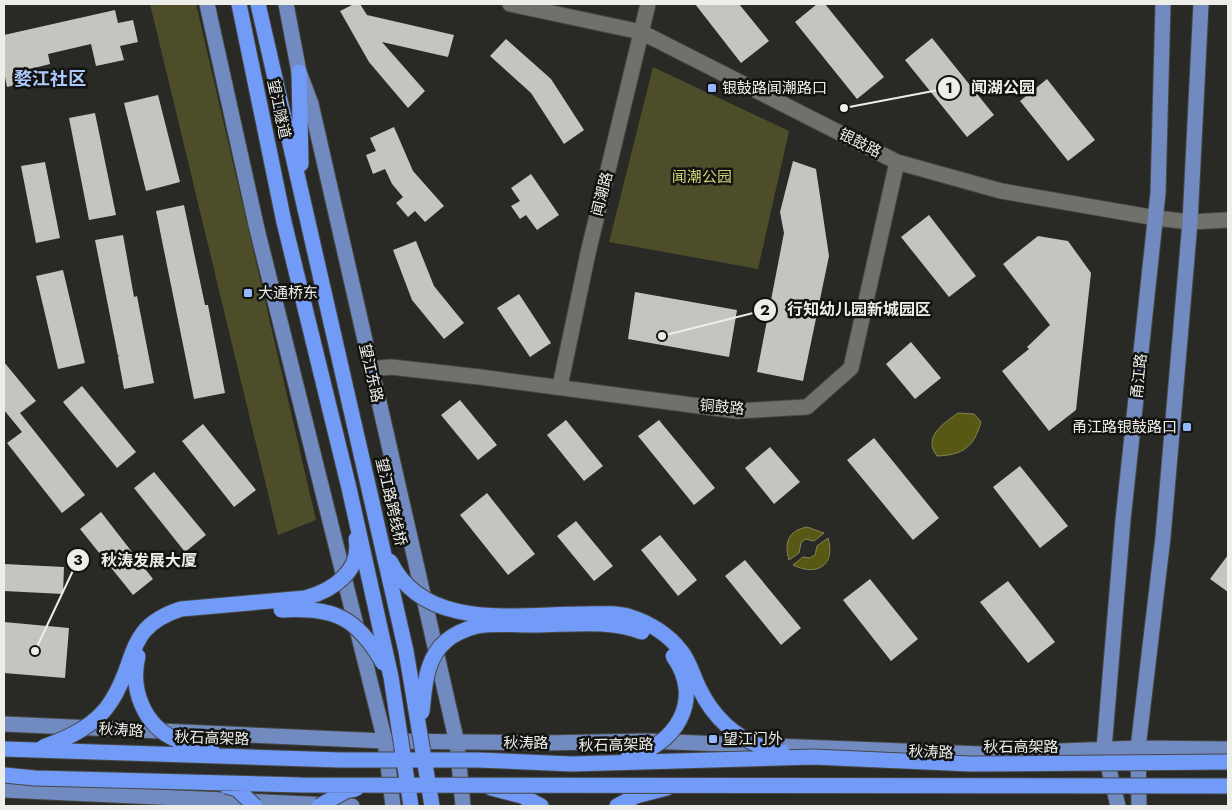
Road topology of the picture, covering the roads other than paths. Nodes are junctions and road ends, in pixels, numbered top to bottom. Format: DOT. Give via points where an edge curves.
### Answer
graph roads {
  1 [pos="207,4"];
  2 [pos="239,4"];
  3 [pos="258,4"];
  4 [pos="286,4"];
  5 [pos="510,4"];
  6 [pos="648,4"];
  7 [pos="1163,4"];
  8 [pos="1201,4"];
  9 [pos="641,32"];
  10 [pos="299,72"];
  11 [pos="897,162"];
  12 [pos="304,205"];
  13 [pos="1156,218"];
  14 [pos="1228,220"];
  15 [pos="1190,222"];
  16 [pos="370,369"];
  17 [pos="560,386"];
  18 [pos="349,488"];
  19 [pos="384,547"];
  20 [pos="391,677"];
  21 [pos="4,724"];
  22 [pos="420,733"];
  23 [pos="385,741"];
  24 [pos="457,743"];
  25 [pos="4,748"];
  26 [pos="1138,748"];
  27 [pos="1104,749"];
  28 [pos="1228,749"];
  29 [pos="31,751"];
  30 [pos="219,755"];
  31 [pos="814,757"];
  32 [pos="1228,762"];
  33 [pos="601,763"];
  34 [pos="4,775"];
  35 [pos="210,782"];
  36 [pos="371,785"];
  37 [pos="482,785"];
  38 [pos="679,786"];
  39 [pos="1228,786"];
  40 [pos="4,790"];
  41 [pos="256,806"];
  42 [pos="319,806"];
  43 [pos="352,806"];
  44 [pos="393,806"];
  45 [pos="411,806"];
  46 [pos="432,806"];
  47 [pos="463,806"];
  48 [pos="542,806"];
  49 [pos="617,806"];
  50 [pos="1118,806"];
  51 [pos="1139,806"];
  1 -- 23 [label="main road" via="256,229"];
  2 -- 18 [label="highway, 望江隧道, bridge" via="284,222"];
  3 -- 12 [label="highway, 望江隧道"];
  4 -- 10 [label="main road, 望江东路"];
  5 -- 9 [label="street, 银鼓路"];
  6 -- 9 [label="street, 闻潮路"];
  7 -- 13 [label="main road, 甬江路"];
  8 -- 15 [label="main road"];
  9 -- 11 [label="street, 银鼓路"];
  9 -- 17 [label="street, 闻潮路"];
  10 -- 12 [label="highway"];
  10 -- 16 [label="main road, 望江东路" via="311,104"];
  11 -- 13 [label="street, 银鼓路" via="1001,191"];
  11 -- 17 [label="street, 铜鼓路" via="851,368 807,407 738,411"];
  12 -- 19 [label="highway, 望江路跨线桥, bridge"];
  13 -- 15 [label="street, 银鼓路"];
  13 -- 27 [label="main road, 甬江路" via="1123,520"];
  14 -- 15 [label="street, 银鼓路"];
  15 -- 26 [label="main road" via="1163,537"];
  16 -- 17 [label="street, 铜鼓路" via="391,367"];
  16 -- 24 [label="main road, 望江东路"];
  18 -- 20 [label="highway, bridge"];
  18 -- 29 [label="highway, bridge" via="357,546 354,562 338,582 320,594 305,598 181,609 162,615 135,643 118,691 104,711 80,731"];
  19 -- 22 [label="highway, 望江路跨线桥, bridge"];
  19 -- 31 [label="highway, bridge" via="406,585 435,606 454,612 480,615 608,614 648,624 666,635 682,651 707,703 731,731 765,749"];
  20 -- 30 [label="highway, bridge" via="363,632 332,613 303,609 186,616 173,620 153,634 139,654 136,689 141,704 160,728 176,739 202,746"];
  20 -- 45 [label="highway, bridge"];
  21 -- 23 [label="main road, 秋涛路"];
  22 -- 33 [label="highway, bridge" via="429,665 444,642 454,635 477,626 493,625 629,627 658,641 676,660 686,687 682,718 661,744 643,754"];
  22 -- 46 [label="highway, 望江路跨线桥, bridge"];
  23 -- 24 [label="main road, 秋涛路"];
  23 -- 44 [label="main road"];
  24 -- 27 [label="main road, 秋涛路" via="646,741 982,754"];
  24 -- 47 [label="main road, 望江东路"];
  25 -- 29 [label="highway, 秋石高架路, bridge"];
  26 -- 27 [label="main road, 秋涛路"];
  26 -- 28 [label="main road, 秋涛路"];
  26 -- 51 [label="main road"];
  27 -- 50 [label="main road, 甬江路"];
  29 -- 30 [label="highway, 秋石高架路, bridge"];
  30 -- 33 [label="highway, 秋石高架路, bridge"];
  31 -- 32 [label="highway, 秋石高架路, bridge" via="1019,765"];
  31 -- 33 [label="highway, 秋石高架路, bridge"];
  34 -- 35 [label="highway, bridge"];
  35 -- 36 [label="highway, bridge"];
  35 -- 41 [label="highway, bridge" via="237,789"];
  36 -- 37 [label="highway, bridge"];
  36 -- 42 [label="highway, bridge" via="346,791"];
  37 -- 38 [label="highway, bridge"];
  37 -- 48 [label="highway, bridge" via="522,796"];
  38 -- 39 [label="highway, bridge"];
  38 -- 49 [label="highway, bridge" via="636,796"];
  40 -- 43 [label="main road"];
}
